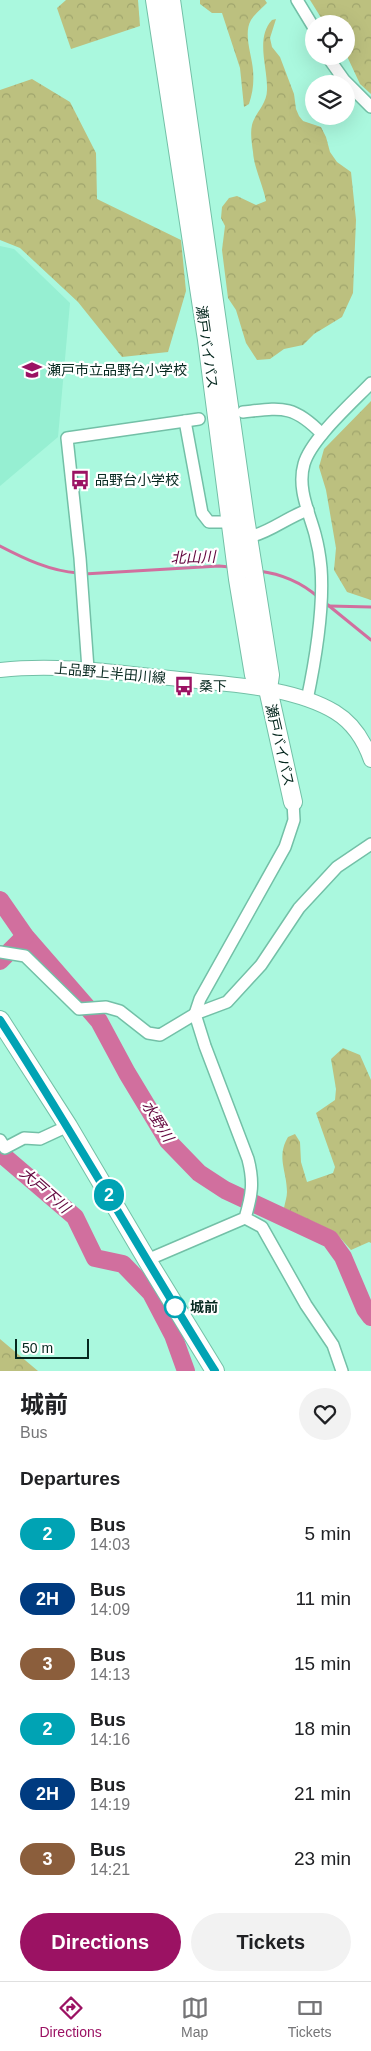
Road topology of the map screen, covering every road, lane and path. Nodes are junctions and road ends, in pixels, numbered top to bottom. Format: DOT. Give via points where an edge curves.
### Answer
graph roads {
  1 [pos="155,0"];
  2 [pos="171,0"];
  3 [pos="297,0"];
  4 [pos="306,15"];
  5 [pos="333,65"];
  6 [pos="371,107"];
  7 [pos="371,383"];
  8 [pos="243,412"];
  9 [pos="199,419"];
  10 [pos="185,421"];
  11 [pos="322,434"];
  12 [pos="308,510"];
  13 [pos="230,522"];
  14 [pos="249,537"];
  15 [pos="88,669"];
  16 [pos="0,670"];
  17 [pos="268,689"];
  18 [pos="307,700"];
  19 [pos="370,753"];
  20 [pos="293,802"];
  21 [pos="371,844"];
  22 [pos="0,952"];
  23 [pos="195,1014"];
  24 [pos="0,1020"];
  25 [pos="68,1126"];
  26 [pos="0,1140"];
  27 [pos="245,1216"];
  28 [pos="147,1260"];
  29 [pos="216,1371"];
  30 [pos="342,1371"];
  1 -- 13 [label="highway, 瀬戸バイパス" via="207,340"];
  2 -- 14 [label="highway, 瀬戸バイパス"];
  3 -- 4 [label="street"];
  5 -- 6 [label="street"];
  7 -- 11 [label="street"];
  8 -- 11 [label="street" via="286,409 304,418"];
  9 -- 10 [label="street"];
  10 -- 13 [label="street" via="202,514 209,522"];
  10 -- 15 [label="street" via="67,438"];
  11 -- 12 [label="street" via="303,468 302,485"];
  12 -- 14 [label="street" via="293,515 262,534"];
  12 -- 18 [label="street" via="316,536 321,586"];
  13 -- 17 [label="highway, 瀬戸バイパス" via="254,676"];
  14 -- 17 [label="highway, 瀬戸バイパス" via="270,675"];
  15 -- 16 [label="street, 上品野上半田川線"];
  15 -- 17 [label="street, 上品野上半田川線"];
  17 -- 18 [label="street, 上品野上半田川線"];
  17 -- 20 [label="highway, 瀬戸バイパス"];
  18 -- 19 [label="street, 上品野上半田川線" via="346,720 358,732"];
  20 -- 23 [label="street" via="294,820 285,847 200,999"];
  21 -- 23 [label="street" via="336,868 299,908 261,965 228,1002"];
  22 -- 23 [label="street" via="25,956 79,1009 106,1007 120,1011 148,1033 160,1035"];
  23 -- 27 [label="street" via="253,1178"];
  24 -- 25 [label="highway"];
  25 -- 26 [label="street" via="40,1139 24,1138 5,1148"];
  25 -- 28 [label="highway"];
  27 -- 28 [label="street"];
  27 -- 30 [label="street" via="262,1227 306,1305 333,1345"];
  28 -- 29 [label="highway"];
}
